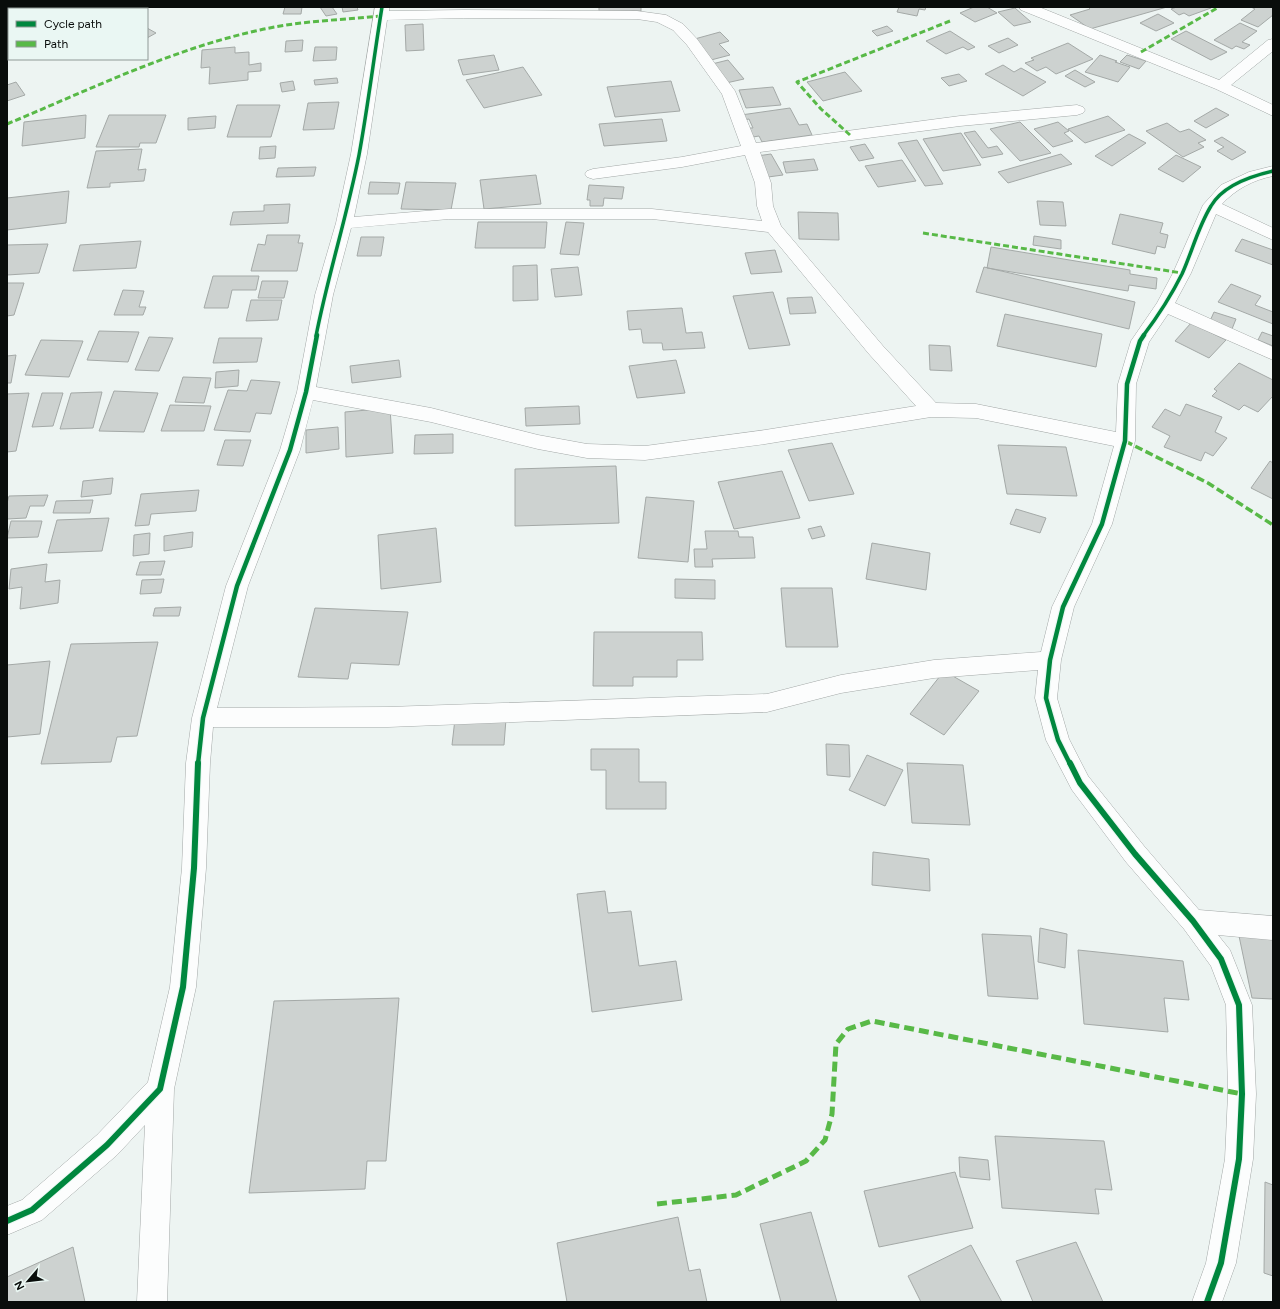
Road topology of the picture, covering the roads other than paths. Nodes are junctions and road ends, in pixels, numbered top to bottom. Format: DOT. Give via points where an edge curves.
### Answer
graph roads {
  1 [pos="1026,7"];
  2 [pos="381,12"];
  3 [pos="1273,43"];
  4 [pos="1221,86"];
  5 [pos="1077,110"];
  6 [pos="1273,111"];
  7 [pos="750,149"];
  8 [pos="1273,171"];
  9 [pos="593,174"];
  10 [pos="1211,205"];
  11 [pos="344,224"];
  12 [pos="773,227"];
  13 [pos="1273,235"];
  14 [pos="1165,305"];
  15 [pos="1273,354"];
  16 [pos="306,392"];
  17 [pos="931,410"];
  18 [pos="1125,441"];
  19 [pos="1050,660"];
  20 [pos="203,718"];
  21 [pos="1193,921"];
  22 [pos="1273,928"];
  23 [pos="160,1089"];
  24 [pos="7,1222"];
  25 [pos="152,1302"];
  26 [pos="1207,1302"];
  1 -- 4 [label="street"];
  2 -- 7 [label="street" via="637,15 662,18 678,27 692,42 730,94"];
  2 -- 11 [label="street" via="359,154"];
  3 -- 4 [label="street"];
  4 -- 6 [label="street"];
  5 -- 7 [label="street" via="960,121"];
  7 -- 9 [label="street" via="682,162"];
  7 -- 12 [label="street" via="763,183 765,206"];
  8 -- 10 [label="street" via="1255,174 1227,189"];
  10 -- 13 [label="street"];
  10 -- 14 [label="street" via="1182,273"];
  11 -- 12 [label="street" via="450,214 652,214"];
  11 -- 16 [label="street" via="324,295"];
  12 -- 17 [label="street" via="876,350"];
  14 -- 15 [label="street"];
  14 -- 18 [label="street" via="1140,341 1127,384"];
  16 -- 17 [label="street" via="431,415 538,442 587,451 645,453 765,437"];
  16 -- 20 [label="street" via="290,450 237,586"];
  17 -- 18 [label="street" via="983,412"];
  18 -- 19 [label="street" via="1102,524 1063,607"];
  19 -- 20 [label="street" via="934,669 841,684 767,703 388,717"];
  19 -- 21 [label="street" via="1046,698 1058,740 1080,783 1135,854"];
  20 -- 23 [label="street" via="198,763 194,868 183,987"];
  21 -- 22 [label="street"];
  21 -- 26 [label="street" via="1221,959 1240,1005 1242,1094 1239,1159 1221,1263"];
  23 -- 24 [label="street" via="107,1145 44,1200 32,1210"];
  23 -- 25 [label="street"];
}
